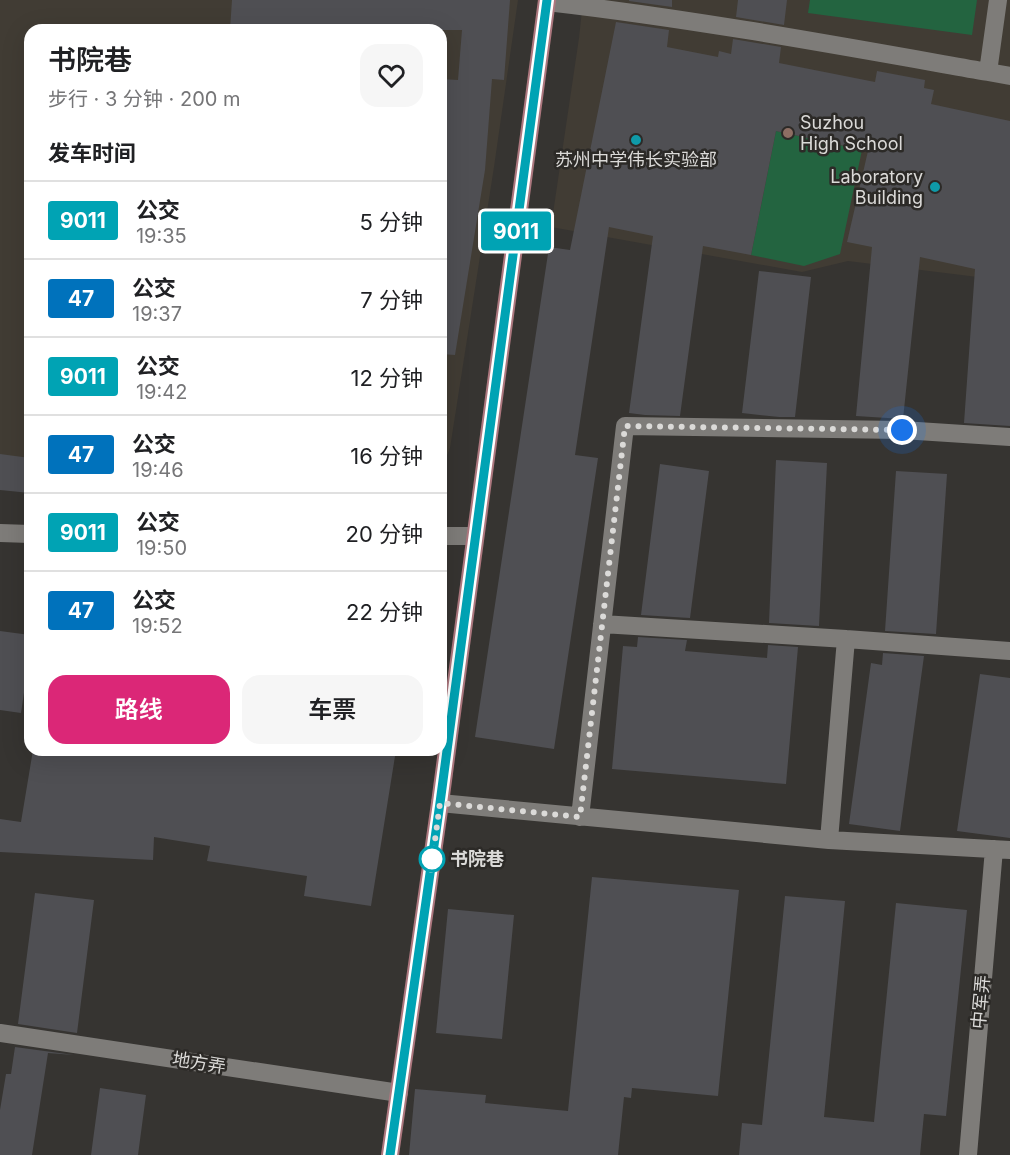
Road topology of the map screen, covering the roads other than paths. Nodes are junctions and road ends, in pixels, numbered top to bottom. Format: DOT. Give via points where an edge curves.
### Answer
graph roads {
  1 [pos="998,0"];
  2 [pos="547,1"];
  3 [pos="988,72"];
  4 [pos="1010,76"];
  5 [pos="1010,437"];
  6 [pos="0,533"];
  7 [pos="24,534"];
  8 [pos="447,536"];
  9 [pos="475,536"];
  10 [pos="602,624"];
  11 [pos="846,639"];
  12 [pos="1010,651"];
  13 [pos="447,750"];
  14 [pos="446,756"];
  15 [pos="440,803"];
  16 [pos="580,817"];
  17 [pos="829,840"];
  18 [pos="1002,850"];
  19 [pos="0,1033"];
  20 [pos="399,1093"];
  21 [pos="390,1155"];
  22 [pos="968,1155"];
  1 -- 3 [label="street"];
  2 -- 3 [label="street"];
  2 -- 9 [label="main road"];
  3 -- 4 [label="street"];
  5 -- 10 [label="street" via="902,430 625,426"];
  6 -- 7 [label="street"];
  8 -- 9 [label="street"];
  9 -- 13 [label="main road"];
  10 -- 11 [label="street"];
  10 -- 16 [label="street"];
  11 -- 12 [label="street"];
  11 -- 17 [label="street"];
  14 -- 15 [label="main road"];
  15 -- 16 [label="street"];
  15 -- 20 [label="main road"];
  16 -- 17 [label="street"];
  17 -- 18 [label="street"];
  18 -- 22 [label="street, 中军弄"];
  19 -- 20 [label="street, 地方弄"];
  20 -- 21 [label="main road"];
}
